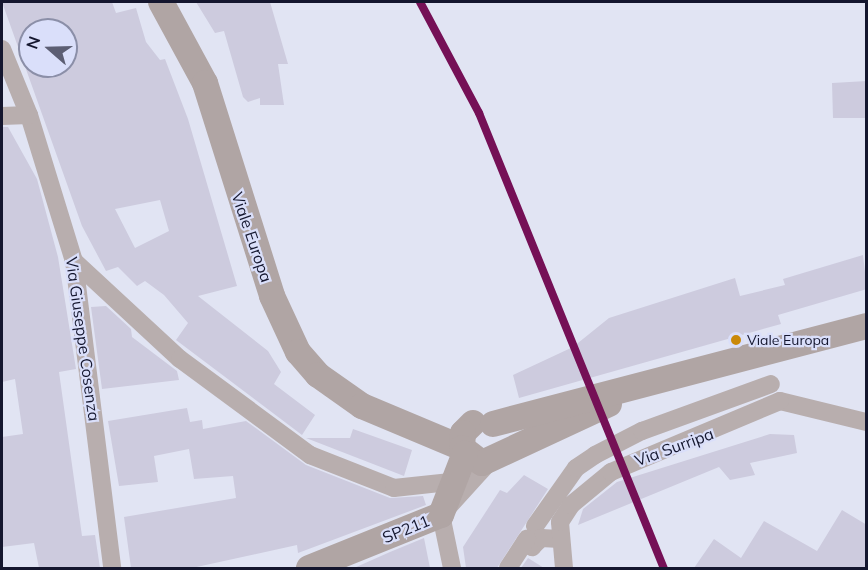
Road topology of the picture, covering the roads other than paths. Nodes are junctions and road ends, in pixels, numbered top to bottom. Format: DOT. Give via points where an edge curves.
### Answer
graph roads {
  1 [pos="162,2"];
  2 [pos="2,49"];
  3 [pos="2,116"];
  4 [pos="29,116"];
  5 [pos="74,261"];
  6 [pos="867,326"];
  7 [pos="761,352"];
  8 [pos="675,375"];
  9 [pos="771,384"];
  10 [pos="780,401"];
  11 [pos="404,421"];
  12 [pos="867,422"];
  13 [pos="483,423"];
  14 [pos="479,454"];
  15 [pos="458,481"];
  16 [pos="441,515"];
  17 [pos="529,536"];
  18 [pos="560,539"];
  19 [pos="112,568"];
  20 [pos="309,568"];
  21 [pos="452,568"];
  22 [pos="508,568"];
  23 [pos="564,568"];
  1 -- 11 [label="main road, Viale Europa" via="205,83 272,296 298,352 338,391"];
  2 -- 4 [label="street, Via Giuseppe Cosenza"];
  3 -- 4 [label="street"];
  4 -- 5 [label="street, Via Giuseppe Cosenza"];
  5 -- 15 [label="street" via="180,359 310,455 394,488"];
  5 -- 19 [label="street, Via Giuseppe Cosenza"];
  6 -- 7 [label="main road"];
  7 -- 8 [label="main road"];
  7 -- 9 [label="street"];
  8 -- 13 [label="main road"];
  8 -- 14 [label="main road"];
  9 -- 10 [label="street"];
  9 -- 17 [label="street" via="642,431 595,456 576,468"];
  10 -- 12 [label="street"];
  10 -- 18 [label="street, Via Surripa" via="611,472 571,505 560,522"];
  11 -- 13 [label="main road"];
  11 -- 14 [label="main road, Viale Europa"];
  13 -- 14 [label="main road" via="464,433"];
  13 -- 14 [label="main road" via="502,434"];
  14 -- 15 [label="main road, SP211"];
  14 -- 16 [label="street"];
  15 -- 16 [label="main road, SP211"];
  16 -- 20 [label="main road, SP211"];
  16 -- 21 [label="street"];
  17 -- 18 [label="street" via="532,547 541,538"];
  17 -- 22 [label="street"];
  18 -- 23 [label="street, Via Surripa"];
}
